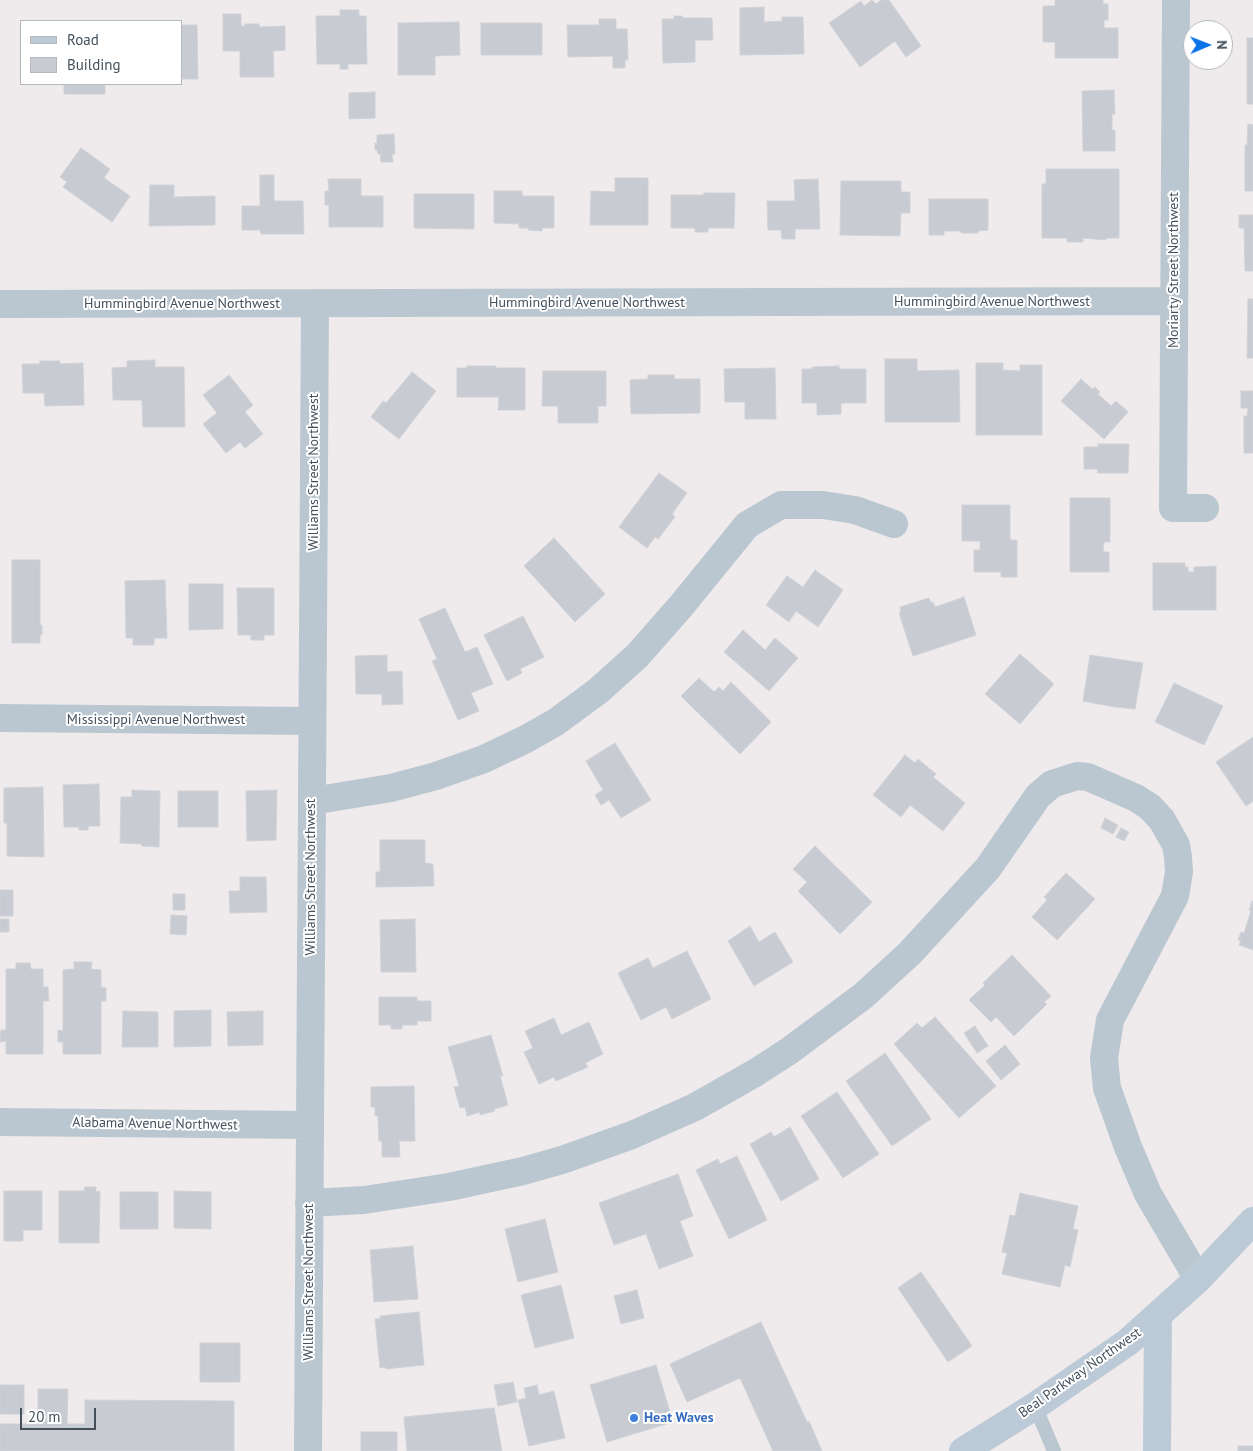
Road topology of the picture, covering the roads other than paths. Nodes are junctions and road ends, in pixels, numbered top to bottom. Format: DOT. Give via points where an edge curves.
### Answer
graph roads {
  1 [pos="1176,0"];
  2 [pos="1174,301"];
  3 [pos="315,303"];
  4 [pos="0,304"];
  5 [pos="1205,508"];
  6 [pos="894,524"];
  7 [pos="0,718"];
  8 [pos="312,721"];
  9 [pos="312,801"];
  10 [pos="0,1122"];
  11 [pos="310,1125"];
  12 [pos="309,1203"];
  13 [pos="1253,1221"];
  14 [pos="1198,1279"];
  15 [pos="1158,1315"];
  16 [pos="1035,1406"];
  17 [pos="308,1451"];
  18 [pos="964,1451"];
  19 [pos="1054,1451"];
  20 [pos="1157,1451"];
  1 -- 2 [label="street, Moriarty Street Northwest"];
  2 -- 3 [label="street, Hummingbird Avenue Northwest"];
  2 -- 5 [label="street, Moriarty Street Northwest" via="1173,508"];
  3 -- 4 [label="street, Hummingbird Avenue Northwest"];
  3 -- 8 [label="street, Williams Street Northwest"];
  6 -- 9 [label="street" via="855,510 823,504 781,505 747,525 637,656 556,722 484,759 436,776 391,788"];
  7 -- 8 [label="street, Mississippi Avenue Northwest"];
  8 -- 9 [label="street, Williams Street Northwest"];
  9 -- 11 [label="street, Williams Street Northwest"];
  10 -- 11 [label="street, Alabama Avenue Northwest"];
  11 -- 12 [label="street, Williams Street Northwest"];
  12 -- 14 [label="street" via="449,1187 523,1171 632,1135 704,1102 790,1051 863,996 910,953 988,868 1038,796 1052,784 1066,778 1088,777 1150,807 1162,820 1176,845 1179,872 1175,896 1110,1020 1104,1058 1107,1088 1128,1147 1148,1194"];
  12 -- 17 [label="street, Williams Street Northwest"];
  13 -- 14 [label="main road, Beal Parkway Northwest"];
  14 -- 15 [label="main road, Beal Parkway Northwest"];
  15 -- 16 [label="main road, Beal Parkway Northwest" via="1128,1342"];
  15 -- 20 [label="main road"];
  16 -- 18 [label="main road, Beal Parkway Northwest"];
  16 -- 19 [label="lane"];
}
